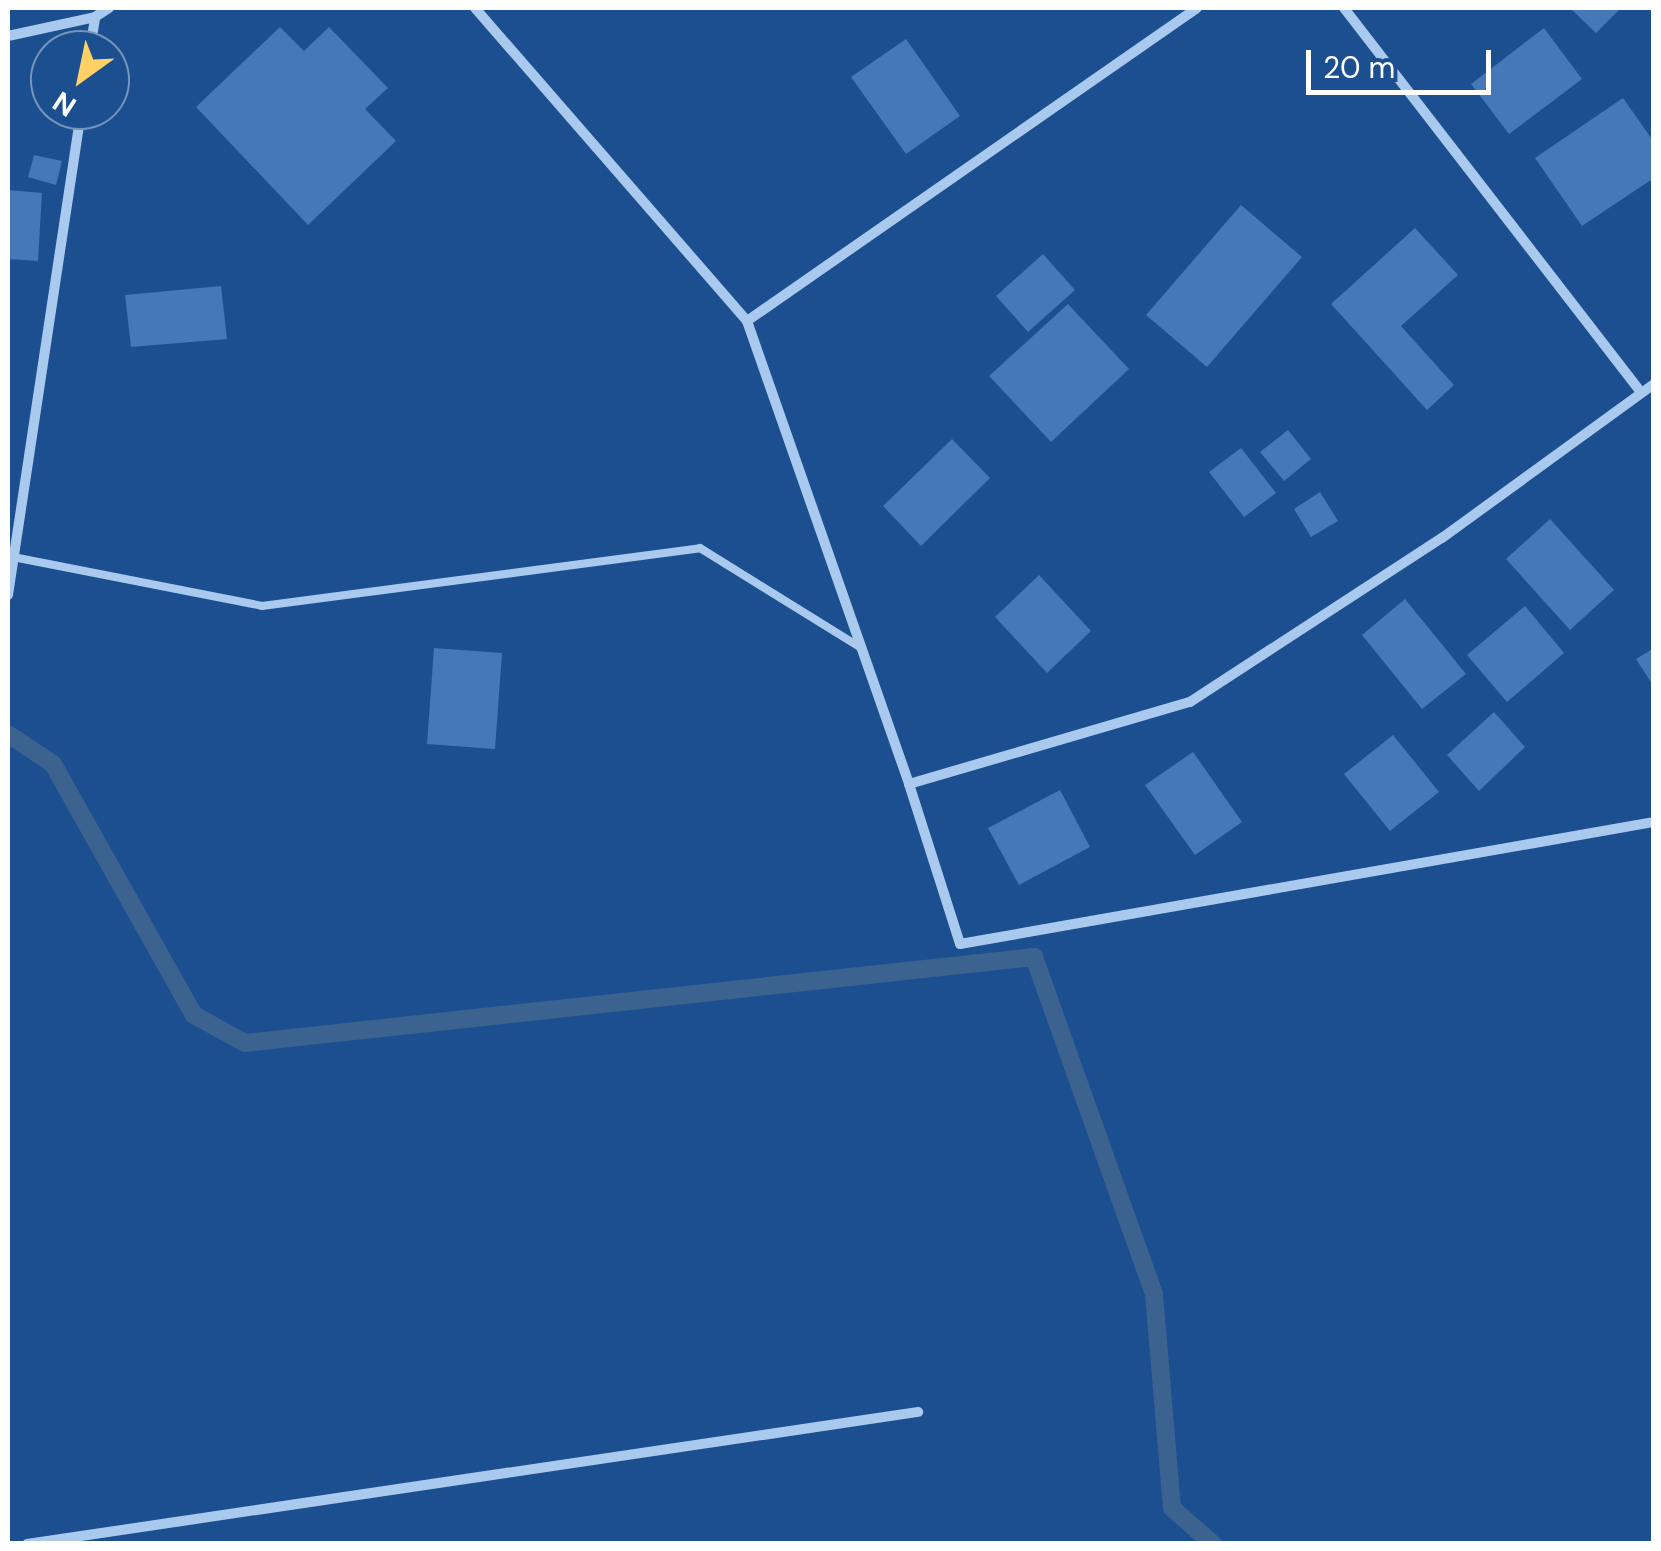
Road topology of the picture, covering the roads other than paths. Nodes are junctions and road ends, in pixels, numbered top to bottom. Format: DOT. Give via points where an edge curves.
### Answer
graph roads {
  1 [pos="109,8"];
  2 [pos="475,8"];
  3 [pos="1197,8"];
  4 [pos="1344,8"];
  5 [pos="95,17"];
  6 [pos="93,30"];
  7 [pos="8,36"];
  8 [pos="78,130"];
  9 [pos="747,322"];
  10 [pos="1654,384"];
  11 [pos="1642,392"];
  12 [pos="13,557"];
  13 [pos="8,595"];
  14 [pos="862,648"];
  15 [pos="909,784"];
  16 [pos="1654,822"];
  17 [pos="918,1412"];
  18 [pos="27,1544"];
  1 -- 5 [label="street"];
  2 -- 9 [label="street"];
  3 -- 9 [label="street"];
  4 -- 11 [label="street"];
  5 -- 6 [label="street"];
  5 -- 7 [label="street"];
  8 -- 12 [label="street"];
  9 -- 14 [label="street"];
  10 -- 11 [label="street"];
  11 -- 15 [label="street" via="1442,538 1190,702"];
  12 -- 13 [label="street"];
  12 -- 14 [label="lane" via="262,606 700,548"];
  14 -- 15 [label="street"];
  15 -- 16 [label="street" via="960,944"];
  17 -- 18 [label="street"];
}
